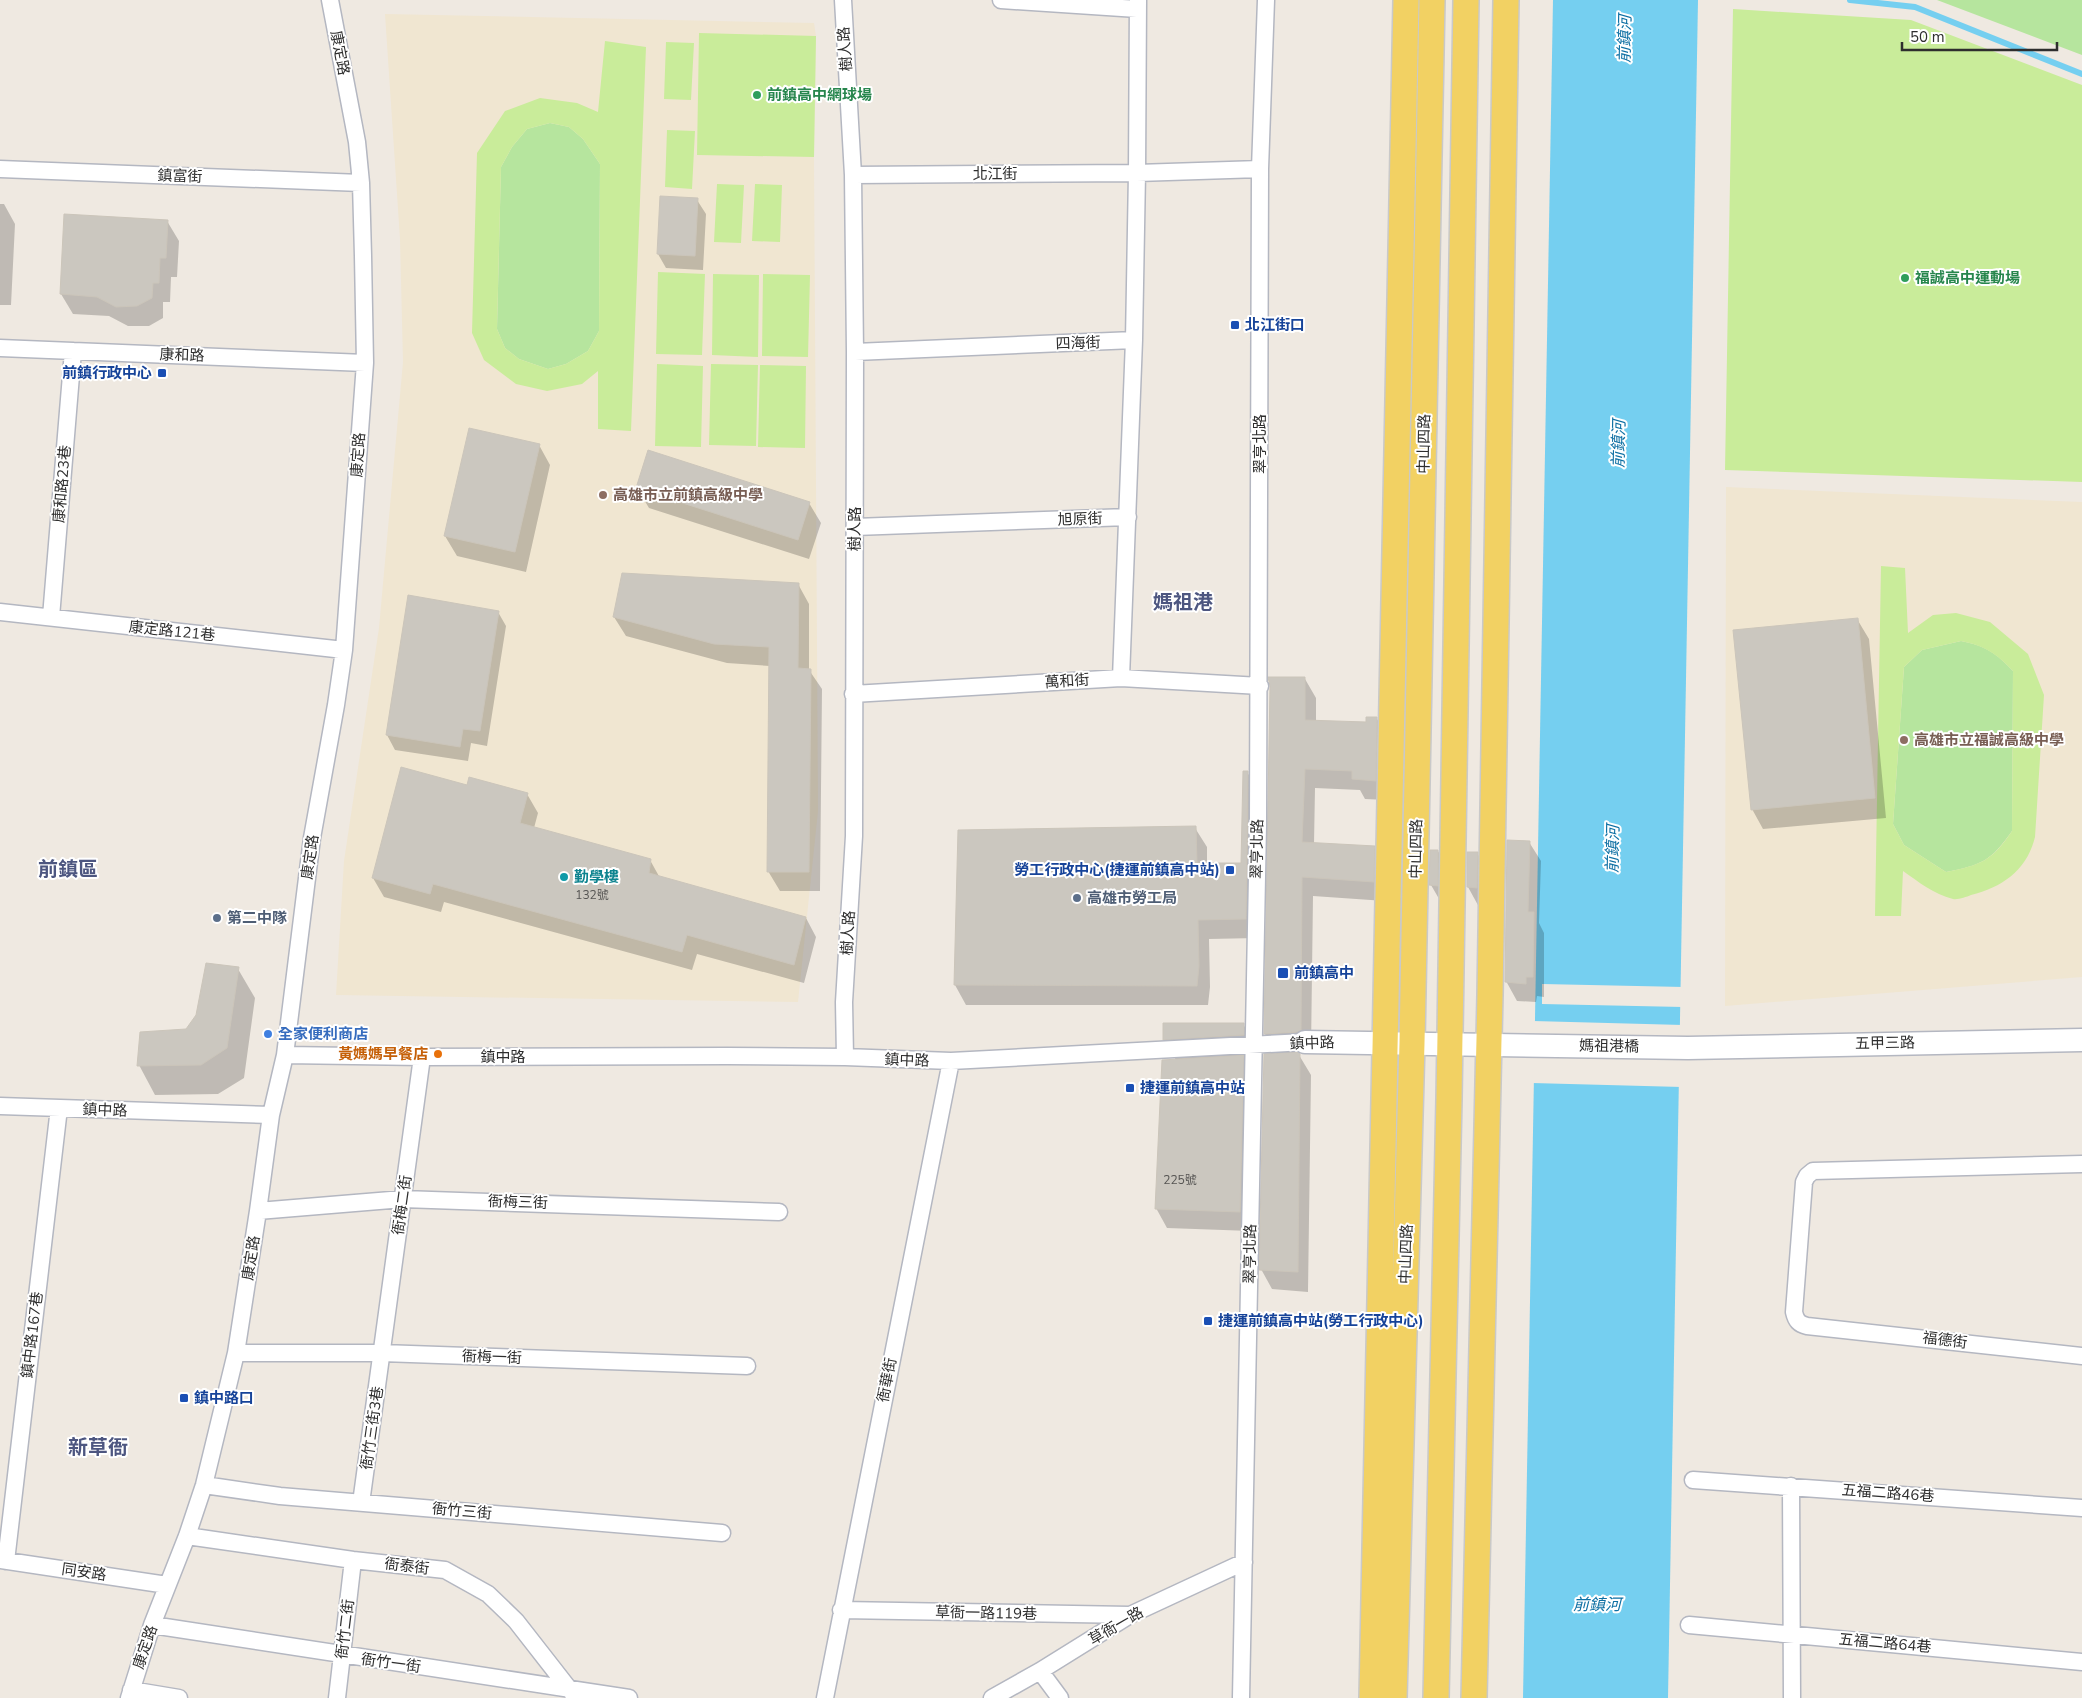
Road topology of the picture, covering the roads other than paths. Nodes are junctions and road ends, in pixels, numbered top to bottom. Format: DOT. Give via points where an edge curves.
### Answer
graph roads {
  1 [pos="330,0"];
  2 [pos="843,0"];
  3 [pos="1001,0"];
  4 [pos="1266,0"];
  5 [pos="1406,0"];
  6 [pos="1432,0"];
  7 [pos="1466,0"];
  8 [pos="1506,0"];
  9 [pos="1138,4"];
  10 [pos="0,169"];
  11 [pos="1260,169"];
  12 [pos="1137,173"];
  13 [pos="853,175"];
  14 [pos="361,183"];
  15 [pos="1134,340"];
  16 [pos="0,348"];
  17 [pos="73,351"];
  18 [pos="855,352"];
  19 [pos="365,363"];
  20 [pos="1128,517"];
  21 [pos="855,527"];
  22 [pos="0,612"];
  23 [pos="50,617"];
  24 [pos="344,650"];
  25 [pos="1121,678"];
  26 [pos="1260,686"];
  27 [pos="853,694"];
  28 [pos="2082,1040"];
  29 [pos="1305,1042"];
  30 [pos="1385,1043"];
  31 [pos="1412,1043"];
  32 [pos="1450,1044"];
  33 [pos="1489,1044"];
  34 [pos="1530,1044"];
  35 [pos="1254,1045"];
  36 [pos="1688,1048"];
  37 [pos="285,1055"];
  38 [pos="422,1057"];
  39 [pos="845,1057"];
  40 [pos="951,1062"];
  41 [pos="0,1106"];
  42 [pos="59,1108"];
  43 [pos="271,1114"];
  44 [pos="2082,1164"];
  45 [pos="402,1199"];
  46 [pos="258,1212"];
  47 [pos="779,1212"];
  48 [pos="236,1353"];
  49 [pos="382,1353"];
  50 [pos="2082,1356"];
  51 [pos="747,1366"];
  52 [pos="1693,1480"];
  53 [pos="204,1485"];
  54 [pos="1792,1486"];
  55 [pos="361,1503"];
  56 [pos="2082,1508"];
  57 [pos="722,1533"];
  58 [pos="187,1536"];
  59 [pos="354,1560"];
  60 [pos="3,1561"];
  61 [pos="1244,1562"];
  62 [pos="167,1585"];
  63 [pos="842,1610"];
  64 [pos="1130,1615"];
  65 [pos="1689,1625"];
  66 [pos="152,1626"];
  67 [pos="1792,1634"];
  68 [pos="342,1656"];
  69 [pos="2082,1662"];
  70 [pos="1040,1671"];
  71 [pos="130,1694"];
  72 [pos="573,1694"];
  73 [pos="179,1698"];
  74 [pos="337,1698"];
  75 [pos="629,1698"];
  76 [pos="826,1698"];
  77 [pos="992,1698"];
  78 [pos="1060,1698"];
  79 [pos="1241,1698"];
  80 [pos="1372,1698"];
  81 [pos="1394,1698"];
  82 [pos="1436,1698"];
  83 [pos="1474,1698"];
  84 [pos="1792,1698"];
  1 -- 14 [label="street, 康定路" via="357,142"];
  2 -- 13 [label="street, 樹人路"];
  3 -- 9 [label="street"];
  4 -- 11 [label="street, 翠亨北路"];
  5 -- 30 [label="main road, 中山四路"];
  6 -- 31 [label="main road, 中山四路"];
  7 -- 32 [label="main road"];
  8 -- 33 [label="main road"];
  9 -- 12 [label="street"];
  10 -- 14 [label="street, 鎮富街"];
  11 -- 12 [label="street, 北江街"];
  11 -- 26 [label="street, 翠亨北路"];
  12 -- 13 [label="street, 北江街"];
  12 -- 15 [label="street"];
  13 -- 18 [label="street, 樹人路"];
  14 -- 19 [label="street, 康定路"];
  15 -- 18 [label="street, 四海街"];
  15 -- 20 [label="street"];
  16 -- 17 [label="street, 康和路"];
  17 -- 19 [label="street, 康和路"];
  17 -- 23 [label="street, 康和路23巷"];
  18 -- 21 [label="street, 樹人路"];
  19 -- 24 [label="street, 康定路"];
  20 -- 21 [label="street, 旭原街"];
  20 -- 25 [label="street"];
  21 -- 27 [label="street, 樹人路"];
  22 -- 23 [label="street, 康定路121巷"];
  23 -- 24 [label="street, 康定路121巷"];
  24 -- 37 [label="street, 康定路" via="312,838"];
  25 -- 26 [label="street, 萬和街"];
  25 -- 27 [label="street, 萬和街"];
  26 -- 35 [label="street, 翠亨北路"];
  27 -- 39 [label="street, 樹人路" via="854,836 844,1002"];
  28 -- 36 [label="main road, 五甲三路"];
  29 -- 30 [label="main road, 鎮中路"];
  29 -- 35 [label="street, 鎮中路"];
  30 -- 31 [label="main road, 鎮中路"];
  30 -- 80 [label="main road, 中山四路"];
  31 -- 32 [label="main road, 鎮中路"];
  31 -- 81 [label="main road, 中山四路"];
  32 -- 33 [label="main road, 鎮中路"];
  32 -- 82 [label="main road"];
  33 -- 34 [label="main road, 鎮中路"];
  33 -- 83 [label="main road"];
  34 -- 36 [label="main road, 媽祖港橋"];
  35 -- 40 [label="street, 鎮中路"];
  35 -- 61 [label="street, 翠亨北路"];
  37 -- 38 [label="street, 鎮中路"];
  37 -- 43 [label="street, 康定路"];
  38 -- 39 [label="street, 鎮中路"];
  38 -- 45 [label="street, 衙梅二街"];
  39 -- 40 [label="street, 鎮中路"];
  40 -- 63 [label="street, 衙華街"];
  41 -- 42 [label="street, 鎮中路"];
  42 -- 43 [label="street, 鎮中路"];
  42 -- 60 [label="street, 鎮中路167巷"];
  43 -- 46 [label="street, 康定路"];
  44 -- 50 [label="street, 福德街" via="1813,1171 1804,1182 1794,1312 1800,1324 1807,1326"];
  45 -- 46 [label="street, 衙梅三街"];
  45 -- 47 [label="street, 衙梅三街"];
  45 -- 49 [label="street, 衙梅二街"];
  46 -- 48 [label="street, 康定路"];
  48 -- 49 [label="street, 衙梅一街"];
  48 -- 53 [label="street, 康定路"];
  49 -- 51 [label="street, 衙梅一街"];
  49 -- 55 [label="street, 衙竹三街3巷"];
  52 -- 54 [label="street, 五福二路46巷"];
  53 -- 55 [label="street, 衙竹三街"];
  53 -- 58 [label="street, 康定路"];
  54 -- 56 [label="street, 五福二路46巷"];
  54 -- 67 [label="street"];
  55 -- 57 [label="street, 衙竹三街"];
  58 -- 59 [label="street, 衙泰街"];
  58 -- 62 [label="street, 康定路"];
  59 -- 68 [label="street, 衙竹二街"];
  59 -- 72 [label="street, 衙泰街" via="445,1570 488,1594 516,1621"];
  60 -- 62 [label="street, 同安路"];
  61 -- 64 [label="street, 草衙一路"];
  61 -- 79 [label="street, 翠亨北路"];
  62 -- 66 [label="street, 康定路"];
  63 -- 64 [label="street, 草衙一路119巷"];
  63 -- 76 [label="street, 衙華街"];
  64 -- 70 [label="street, 草衙一路"];
  65 -- 67 [label="street, 五福二路64巷"];
  66 -- 68 [label="street, 衙竹一街"];
  66 -- 71 [label="street, 康定路"];
  67 -- 69 [label="street, 五福二路64巷"];
  67 -- 84 [label="street"];
  68 -- 72 [label="street, 衙竹一街"];
  68 -- 74 [label="street, 衙竹二街"];
  70 -- 77 [label="street, 草衙一路"];
  70 -- 78 [label="street"];
  71 -- 73 [label="street"];
  72 -- 75 [label="street, 衙竹一街"];
}
